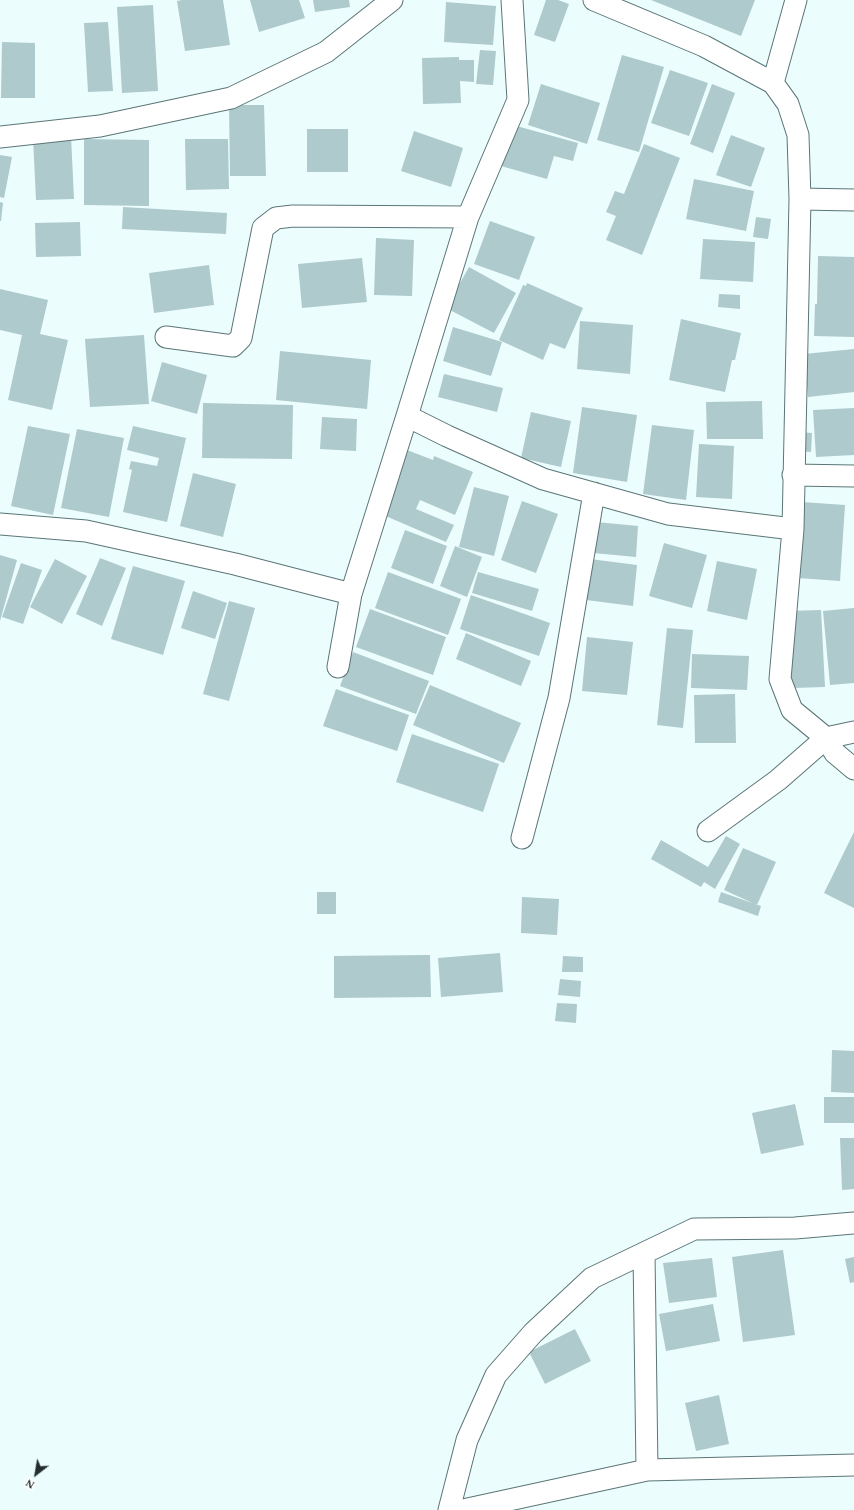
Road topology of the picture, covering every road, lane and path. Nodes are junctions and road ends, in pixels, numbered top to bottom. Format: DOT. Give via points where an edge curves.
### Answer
graph roads {
  1 [pos="392,0"];
  2 [pos="512,0"];
  3 [pos="594,0"];
  4 [pos="796,0"];
  5 [pos="773,83"];
  6 [pos="0,137"];
  7 [pos="800,199"];
  8 [pos="854,200"];
  9 [pos="468,217"];
  10 [pos="166,337"];
  11 [pos="407,416"];
  12 [pos="794,475"];
  13 [pos="854,476"];
  14 [pos="594,493"];
  15 [pos="0,524"];
  16 [pos="792,530"];
  17 [pos="351,594"];
  18 [pos="338,667"];
  19 [pos="854,732"];
  20 [pos="826,738"];
  21 [pos="854,769"];
  22 [pos="708,831"];
  23 [pos="522,838"];
  24 [pos="854,1223"];
  25 [pos="644,1254"];
  26 [pos="854,1465"];
  27 [pos="647,1470"];
  28 [pos="449,1510"];
  29 [pos="464,1510"];
  1 -- 6 [label="street" via="326,52 231,98 100,126"];
  2 -- 9 [label="street" via="518,100"];
  3 -- 5 [label="street" via="704,46"];
  4 -- 5 [label="street"];
  5 -- 7 [label="street" via="788,104 798,135"];
  7 -- 8 [label="street"];
  7 -- 12 [label="street"];
  9 -- 10 [label="street" via="276,218 263,228 241,338 233,346"];
  9 -- 11 [label="street"];
  11 -- 14 [label="street" via="543,479"];
  11 -- 17 [label="street"];
  12 -- 13 [label="street"];
  12 -- 16 [label="street"];
  14 -- 16 [label="street" via="668,514"];
  14 -- 23 [label="street" via="559,698"];
  15 -- 17 [label="street" via="86,531 235,564"];
  16 -- 20 [label="street" via="780,679 792,710"];
  17 -- 18 [label="street"];
  19 -- 20 [label="street"];
  20 -- 21 [label="street" via="835,753"];
  20 -- 22 [label="street" via="778,780"];
  24 -- 25 [label="street" via="795,1228 694,1229"];
  25 -- 27 [label="street"];
  25 -- 28 [label="street" via="592,1278 533,1333 496,1375 467,1440"];
  26 -- 27 [label="street"];
  27 -- 29 [label="street"];
}
